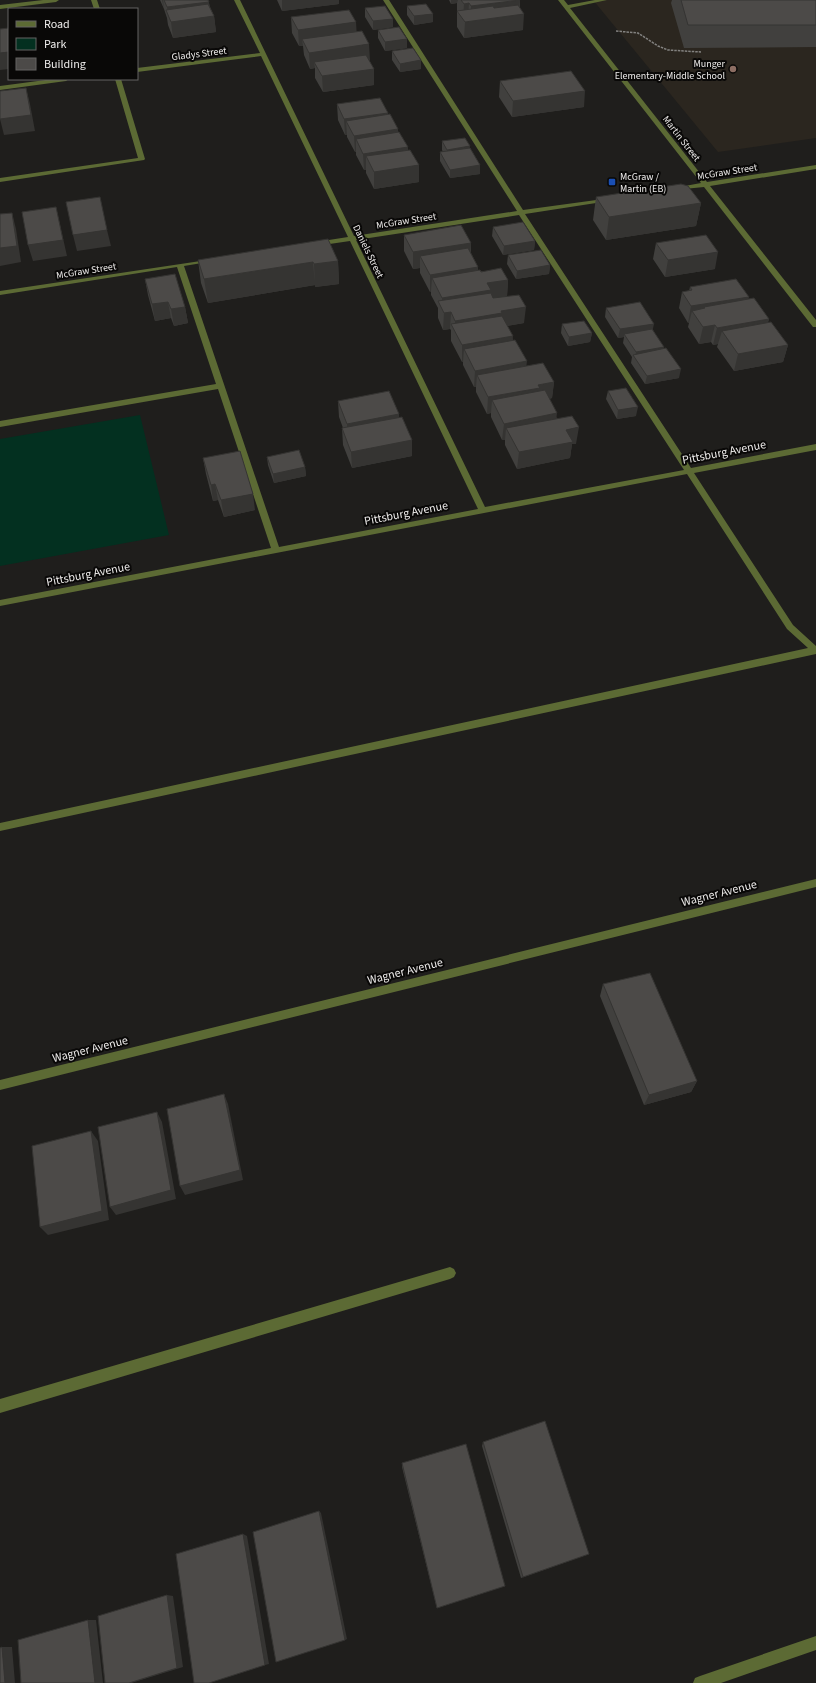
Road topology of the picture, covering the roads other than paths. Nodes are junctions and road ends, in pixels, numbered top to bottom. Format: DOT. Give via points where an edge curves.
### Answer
graph roads {
  1 [pos="56,0"];
  2 [pos="237,0"];
  3 [pos="386,0"];
  4 [pos="561,0"];
  5 [pos="604,0"];
  6 [pos="0,7"];
  7 [pos="567,7"];
  8 [pos="263,54"];
  9 [pos="138,70"];
  10 [pos="59,80"];
  11 [pos="118,80"];
  12 [pos="0,88"];
  13 [pos="816,167"];
  14 [pos="0,180"];
  15 [pos="705,184"];
  16 [pos="666,190"];
  17 [pos="615,198"];
  18 [pos="521,213"];
  19 [pos="352,239"];
  20 [pos="311,245"];
  21 [pos="219,259"];
  22 [pos="180,265"];
  23 [pos="0,293"];
  24 [pos="816,326"];
  25 [pos="221,386"];
  26 [pos="0,424"];
  27 [pos="816,447"];
  28 [pos="688,472"];
  29 [pos="483,511"];
  30 [pos="276,550"];
  31 [pos="0,603"];
  32 [pos="816,651"];
  33 [pos="0,827"];
  34 [pos="816,883"];
  35 [pos="0,1085"];
  36 [pos="450,1273"];
  37 [pos="0,1406"];
  38 [pos="816,1643"];
  39 [pos="700,1683"];
  1 -- 6 [label="street"];
  2 -- 8 [label="street, Daniels Street"];
  3 -- 18 [label="street"];
  4 -- 7 [label="street, Martin Street"];
  5 -- 7 [label="street"];
  7 -- 15 [label="street, Martin Street"];
  8 -- 9 [label="street, Gladys Street"];
  8 -- 19 [label="street, Daniels Street"];
  10 -- 12 [label="street"];
  11 -- 14 [label="street" via="142,159"];
  13 -- 15 [label="street, McGraw Street"];
  15 -- 16 [label="street, McGraw Street"];
  15 -- 24 [label="street, Martin Street"];
  17 -- 18 [label="street, McGraw Street"];
  18 -- 19 [label="street, McGraw Street"];
  18 -- 28 [label="street"];
  19 -- 20 [label="street, McGraw Street"];
  19 -- 29 [label="street, Daniels Street"];
  21 -- 22 [label="street, McGraw Street"];
  22 -- 23 [label="street, McGraw Street"];
  22 -- 25 [label="street"];
  25 -- 26 [label="street"];
  25 -- 30 [label="street"];
  27 -- 28 [label="street, Pittsburg Avenue"];
  28 -- 29 [label="street, Pittsburg Avenue"];
  28 -- 32 [label="street" via="790,627"];
  29 -- 30 [label="street, Pittsburg Avenue"];
  30 -- 31 [label="street, Pittsburg Avenue"];
  32 -- 33 [label="street"];
  34 -- 35 [label="street, Wagner Avenue"];
  36 -- 37 [label="street"];
  38 -- 39 [label="street"];
}
